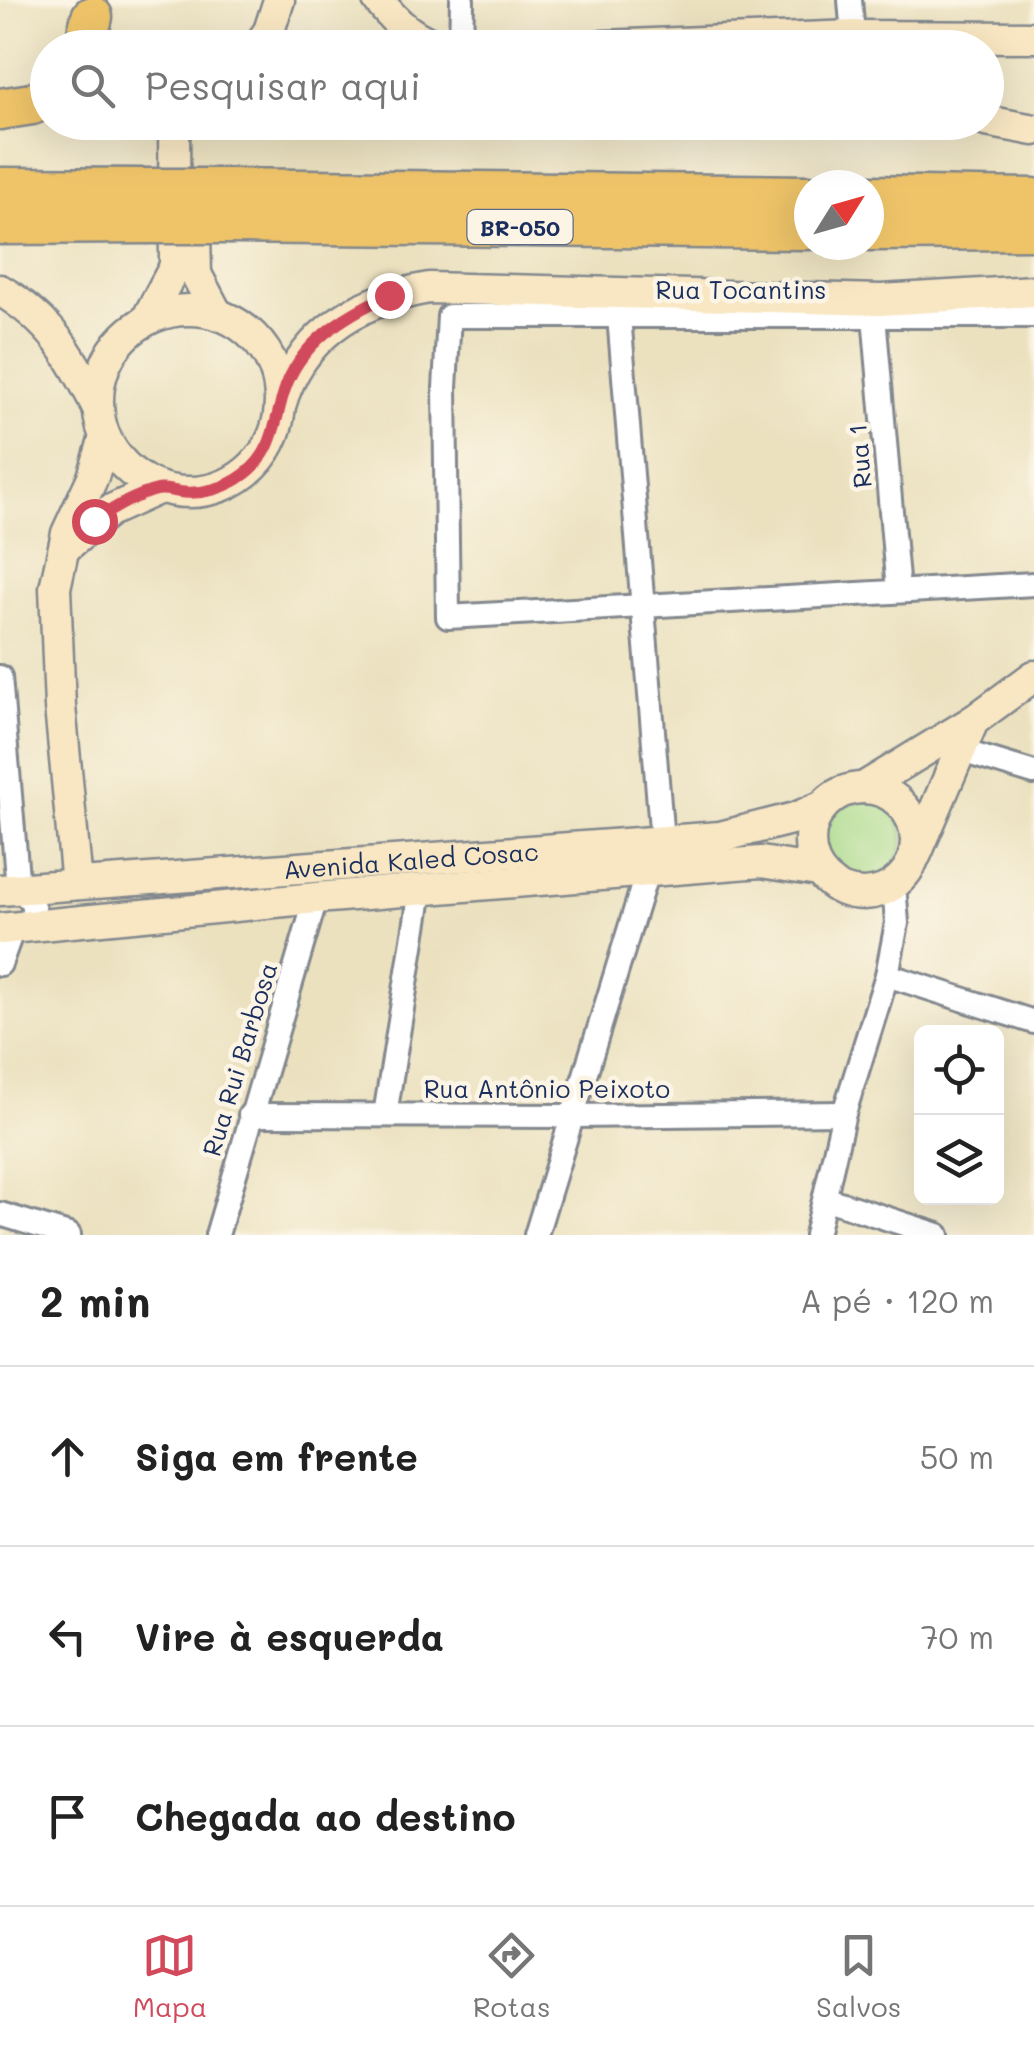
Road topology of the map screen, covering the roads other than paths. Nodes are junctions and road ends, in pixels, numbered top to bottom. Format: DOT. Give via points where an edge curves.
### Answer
graph roads {
  1 [pos="378,0"];
  2 [pos="462,0"];
  3 [pos="850,0"];
  4 [pos="277,7"];
  5 [pos="266,30"];
  6 [pos="405,30"];
  7 [pos="461,30"];
  8 [pos="852,30"];
  9 [pos="1004,37"];
  10 [pos="1034,37"];
  11 [pos="30,104"];
  12 [pos="0,109"];
  13 [pos="1004,124"];
  14 [pos="1034,130"];
  15 [pos="174,140"];
  16 [pos="196,140"];
  17 [pos="0,188"];
  18 [pos="794,196"];
  19 [pos="884,196"];
  20 [pos="1034,199"];
  21 [pos="145,206"];
  22 [pos="231,206"];
  23 [pos="0,224"];
  24 [pos="794,228"];
  25 [pos="884,230"];
  26 [pos="1034,230"];
  27 [pos="0,290"];
  28 [pos="1034,290"];
  29 [pos="217,314"];
  30 [pos="619,316"];
  31 [pos="874,316"];
  32 [pos="1034,316"];
  33 [pos="147,319"];
  34 [pos="280,406"];
  35 [pos="101,422"];
  36 [pos="160,488"];
  37 [pos="64,549"];
  38 [pos="1034,584"];
  39 [pos="898,591"];
  40 [pos="641,606"];
  41 [pos="1034,676"];
  42 [pos="0,677"];
  43 [pos="949,747"];
  44 [pos="1034,773"];
  45 [pos="863,788"];
  46 [pos="821,807"];
  47 [pos="662,842"];
  48 [pos="818,871"];
  49 [pos="646,872"];
  50 [pos="904,873"];
  51 [pos="114,882"];
  52 [pos="78,884"];
  53 [pos="421,890"];
  54 [pos="316,898"];
  55 [pos="5,909"];
  56 [pos="114,918"];
  57 [pos="0,964"];
  58 [pos="887,975"];
  59 [pos="1034,1022"];
  60 [pos="844,1113"];
  61 [pos="250,1115"];
  62 [pos="385,1116"];
  63 [pos="574,1116"];
  64 [pos="826,1199"];
  65 [pos="0,1214"];
  66 [pos="69,1235"];
  67 [pos="217,1235"];
  68 [pos="536,1235"];
  69 [pos="816,1235"];
  70 [pos="938,1235"];
  1 -- 6 [label="street"];
  2 -- 7 [label="street"];
  3 -- 8 [label="street"];
  4 -- 5 [label="street"];
  9 -- 10 [label="street"];
  11 -- 12 [label="highway"];
  13 -- 14 [label="street"];
  15 -- 33 [label="street" via="175,266"];
  16 -- 29 [label="street" via="196,274"];
  17 -- 21 [label="highway, BR-050"];
  18 -- 22 [label="highway, BR-050"];
  19 -- 20 [label="highway"];
  21 -- 22 [label="highway, BR-050, bridge"];
  21 -- 23 [label="highway, BR-050"];
  22 -- 24 [label="highway, BR-050"];
  25 -- 26 [label="highway"];
  27 -- 35 [label="street" via="59,338"];
  28 -- 34 [label="street" via="881,300 429,288 389,295 332,326 294,370"];
  29 -- 33 [label="street" via="182,310"];
  29 -- 34 [label="street" via="261,345 277,377"];
  30 -- 31 [label="street, Rua Tocantins"];
  30 -- 40 [label="street"];
  30 -- 40 [label="street, Rua Tocantins" via="449,316 448,617"];
  31 -- 32 [label="street, Rua Tocantins"];
  31 -- 39 [label="street, Rua 1"];
  33 -- 35 [label="street" via="109,356 102,372"];
  34 -- 36 [label="street" via="269,446 246,474 214,490"];
  35 -- 36 [label="street" via="117,458"];
  35 -- 37 [label="street" via="94,477"];
  36 -- 37 [label="street" via="109,511"];
  37 -- 52 [label="street" via="55,611"];
  38 -- 39 [label="street"];
  39 -- 40 [label="street"];
  40 -- 47 [label="street"];
  41 -- 43 [label="street, Avenida Kaled Cosac"];
  42 -- 55 [label="street"];
  43 -- 44 [label="street"];
  43 -- 45 [label="street, Avenida Kaled Cosac"];
  43 -- 50 [label="street"];
  45 -- 46 [label="street, Avenida Kaled Cosac"];
  45 -- 50 [label="street" via="895,798 907,811 916,844"];
  46 -- 47 [label="street, Avenida Kaled Cosac" via="720,836"];
  46 -- 48 [label="street" via="809,839"];
  47 -- 51 [label="street, Avenida Kaled Cosac"];
  48 -- 49 [label="street, Avenida Kaled Cosac" via="761,862"];
  48 -- 50 [label="street" via="830,884 862,895 879,892"];
  49 -- 53 [label="street, Avenida Kaled Cosac"];
  49 -- 63 [label="street"];
  50 -- 58 [label="street"];
  51 -- 52 [label="street, Avenida Kaled Cosac"];
  51 -- 56 [label="street"];
  52 -- 55 [label="street, Avenida Kaled Cosac"];
  53 -- 54 [label="street, Avenida Kaled Cosac"];
  53 -- 62 [label="street"];
  54 -- 56 [label="street, Avenida Kaled Cosac"];
  54 -- 61 [label="street, Rua Rui Barbosa"];
  55 -- 56 [label="street, Avenida Kaled Cosac"];
  55 -- 57 [label="street"];
  58 -- 59 [label="street"];
  58 -- 60 [label="street"];
  60 -- 63 [label="street, Rua Antônio Peixoto"];
  60 -- 64 [label="street"];
  61 -- 62 [label="street, Rua Antônio Peixoto"];
  61 -- 67 [label="street, Rua Rui Barbosa"];
  62 -- 63 [label="street, Rua Antônio Peixoto"];
  63 -- 68 [label="street"];
  64 -- 69 [label="street"];
  64 -- 70 [label="street"];
  65 -- 66 [label="street"];
}
